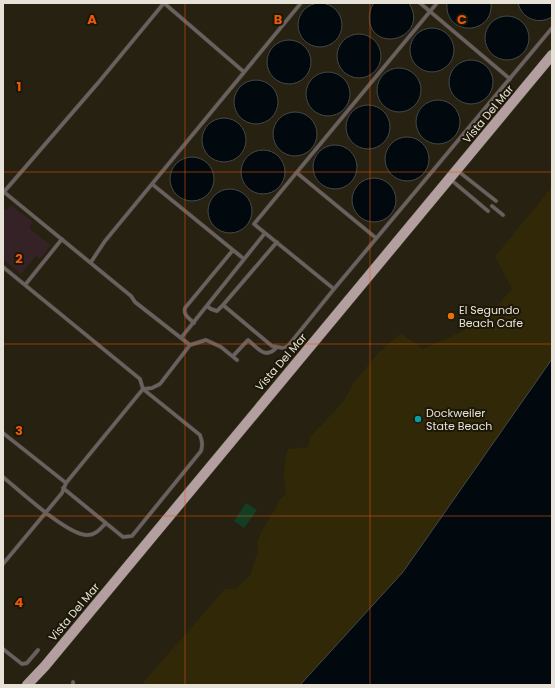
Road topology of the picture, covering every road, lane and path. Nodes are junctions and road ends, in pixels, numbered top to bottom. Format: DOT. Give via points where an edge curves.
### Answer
graph roads {
  1 [pos="164,3"];
  2 [pos="301,3"];
  3 [pos="420,3"];
  4 [pos="437,3"];
  5 [pos="430,11"];
  6 [pos="552,28"];
  7 [pos="552,55"];
  8 [pos="244,72"];
  9 [pos="510,79"];
  10 [pos="457,170"];
  11 [pos="297,173"];
  12 [pos="449,178"];
  13 [pos="152,184"];
  14 [pos="4,193"];
  15 [pos="496,201"];
  16 [pos="492,206"];
  17 [pos="488,211"];
  18 [pos="503,215"];
  19 [pos="265,233"];
  20 [pos="376,238"];
  21 [pos="62,239"];
  22 [pos="277,242"];
  23 [pos="233,250"];
  24 [pos="244,259"];
  25 [pos="91,262"];
  26 [pos="3,267"];
  27 [pos="25,285"];
  28 [pos="334,289"];
  29 [pos="223,305"];
  30 [pos="207,306"];
  31 [pos="194,323"];
  32 [pos="181,338"];
  33 [pos="190,345"];
  34 [pos="276,348"];
  35 [pos="233,356"];
  36 [pos="238,360"];
  37 [pos="143,389"];
  38 [pos="3,433"];
  39 [pos="3,477"];
  40 [pos="66,483"];
  41 [pos="63,488"];
  42 [pos="46,512"];
  43 [pos="106,523"];
  44 [pos="3,564"];
  45 [pos="3,649"];
  46 [pos="38,650"];
  47 [pos="28,685"];
  1 -- 8 [label="lane"];
  1 -- 14 [label="lane"];
  2 -- 8 [label="lane"];
  3 -- 5 [label="lane"];
  4 -- 5 [label="lane"];
  5 -- 9 [label="lane"];
  5 -- 11 [label="lane"];
  6 -- 9 [label="lane"];
  7 -- 10 [label="main road, Vista Del Mar"];
  8 -- 13 [label="lane"];
  9 -- 20 [label="lane"];
  10 -- 12 [label="main road, Vista Del Mar"];
  10 -- 15 [label="lane"];
  11 -- 19 [label="lane" via="254,224"];
  11 -- 20 [label="lane"];
  12 -- 17 [label="lane"];
  12 -- 47 [label="main road, Vista Del Mar"];
  13 -- 23 [label="lane"];
  13 -- 25 [label="lane"];
  14 -- 21 [label="lane"];
  16 -- 18 [label="lane"];
  19 -- 22 [label="lane"];
  19 -- 24 [label="lane"];
  20 -- 28 [label="lane"];
  21 -- 25 [label="lane"];
  21 -- 27 [label="lane"];
  22 -- 28 [label="lane"];
  22 -- 29 [label="lane"];
  23 -- 24 [label="lane"];
  23 -- 31 [label="lane" via="185,308 186,316"];
  24 -- 30 [label="lane"];
  25 -- 32 [label="lane" via="135,302"];
  26 -- 27 [label="lane"];
  27 -- 37 [label="lane" via="140,379"];
  28 -- 34 [label="lane" via="288,346"];
  29 -- 30 [label="lane" via="217,311"];
  29 -- 34 [label="lane"];
  30 -- 31 [label="lane"];
  31 -- 32 [label="lane"];
  32 -- 33 [label="lane"];
  33 -- 35 [label="lane" via="206,340 221,346"];
  33 -- 37 [label="lane" via="160,384"];
  34 -- 35 [label="lane" via="268,354 248,340"];
  35 -- 36 [label="lane"];
  37 -- 40 [label="lane"];
  37 -- 43 [label="lane" via="200,435 203,444 201,451 132,536 123,537"];
  38 -- 40 [label="lane"];
  39 -- 42 [label="lane"];
  40 -- 41 [label="lane"];
  41 -- 42 [label="lane"];
  41 -- 43 [label="lane"];
  42 -- 43 [label="lane" via="69,529 86,535 96,533"];
  42 -- 44 [label="lane"];
  45 -- 46 [label="lane" via="22,664 27,663"];
}
